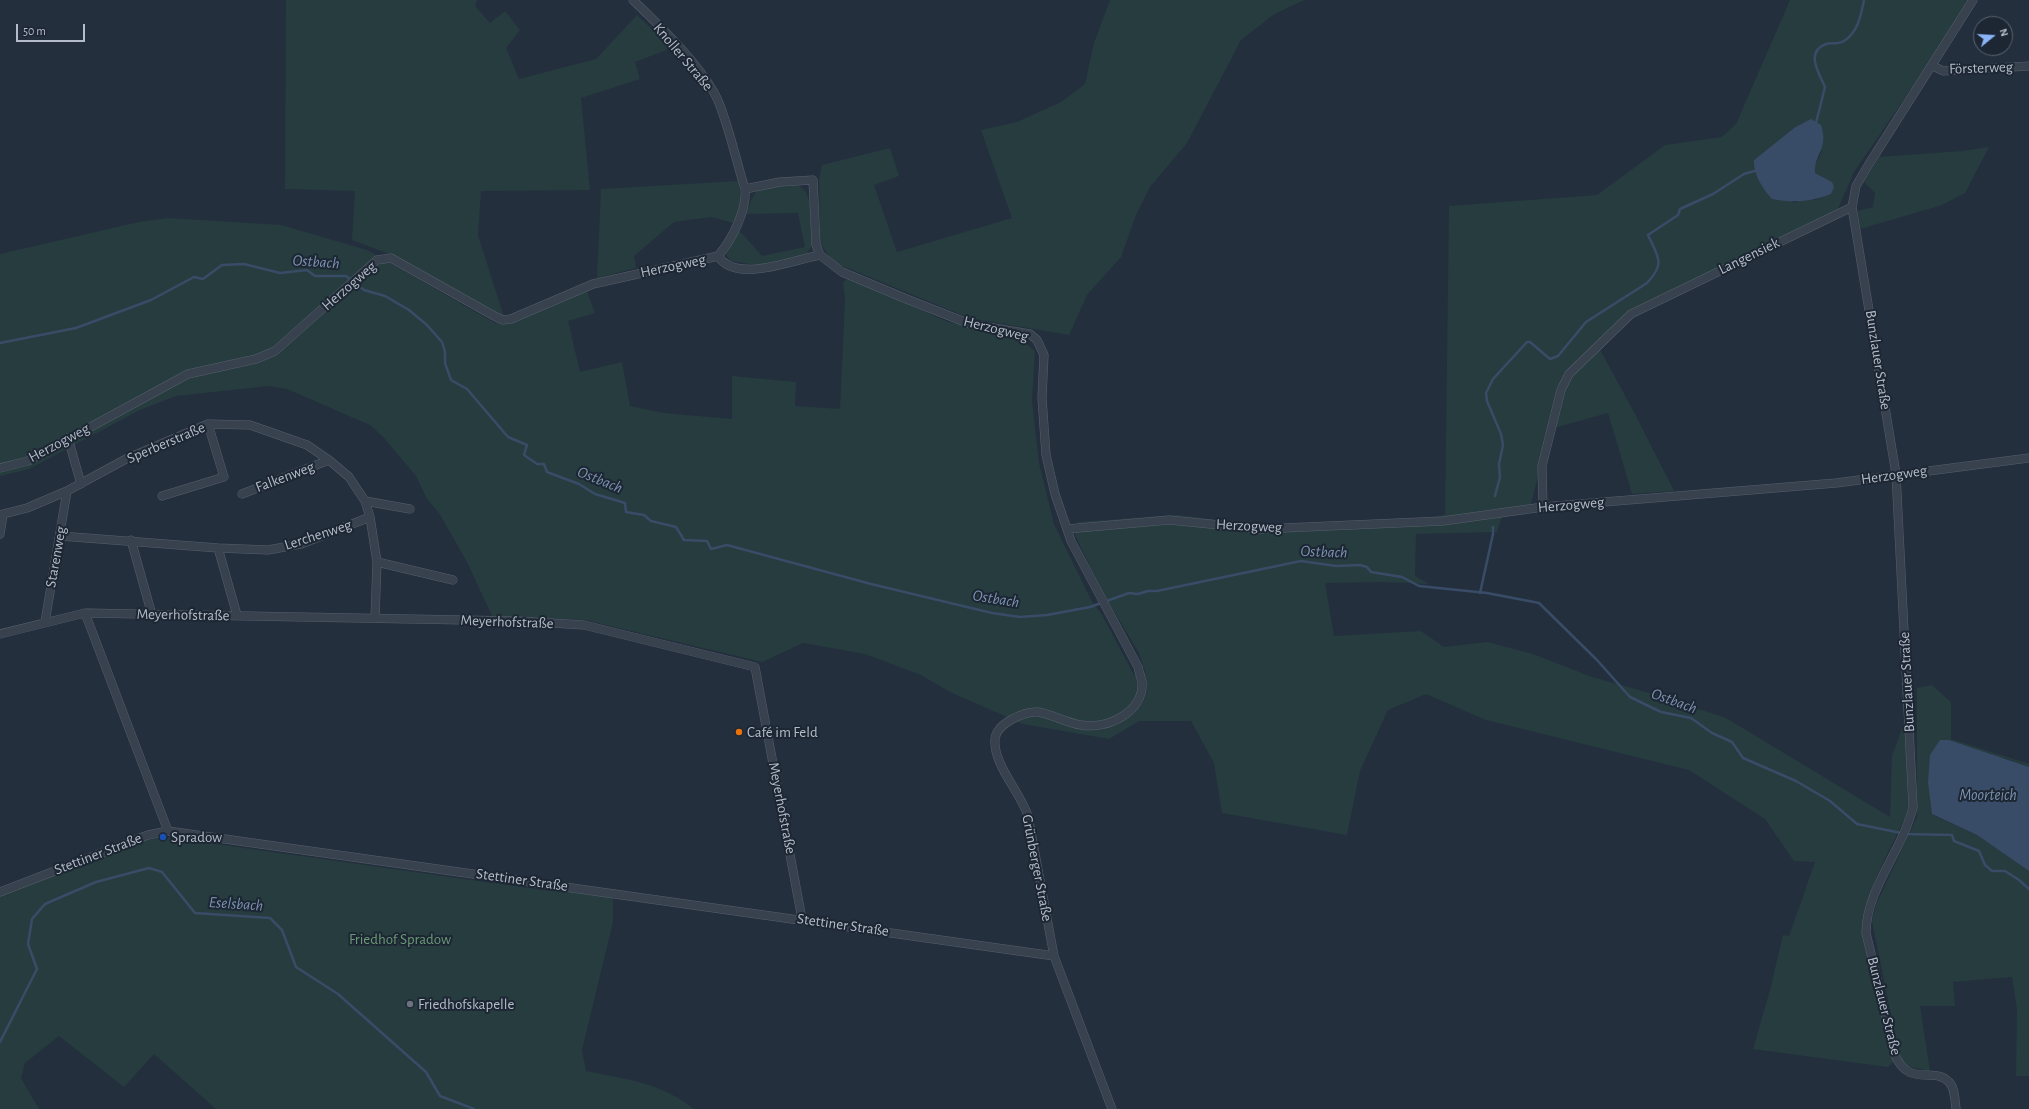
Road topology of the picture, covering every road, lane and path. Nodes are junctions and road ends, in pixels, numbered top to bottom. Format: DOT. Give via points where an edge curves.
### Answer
graph roads {
  1 [pos="633,0"];
  2 [pos="1973,0"];
  3 [pos="1933,66"];
  4 [pos="2029,66"];
  5 [pos="745,188"];
  6 [pos="1852,207"];
  7 [pos="820,255"];
  8 [pos="718,256"];
  9 [pos="208,424"];
  10 [pos="68,438"];
  11 [pos="2029,458"];
  12 [pos="329,460"];
  13 [pos="0,468"];
  14 [pos="1896,474"];
  15 [pos="81,484"];
  16 [pos="67,491"];
  17 [pos="242,494"];
  18 [pos="162,496"];
  19 [pos="365,501"];
  20 [pos="1542,506"];
  21 [pos="410,509"];
  22 [pos="1,515"];
  23 [pos="370,517"];
  24 [pos="1067,529"];
  25 [pos="0,534"];
  26 [pos="60,536"];
  27 [pos="131,540"];
  28 [pos="218,548"];
  29 [pos="377,562"];
  30 [pos="453,580"];
  31 [pos="85,613"];
  32 [pos="152,615"];
  33 [pos="237,615"];
  34 [pos="375,618"];
  35 [pos="45,622"];
  36 [pos="0,634"];
  37 [pos="168,831"];
  38 [pos="0,892"];
  39 [pos="802,919"];
  40 [pos="1054,956"];
  41 [pos="1112,1109"];
  42 [pos="1956,1109"];
  1 -- 5 [label="street, Knoller Straße" via="680,48 710,86 719,103"];
  2 -- 3 [label="street"];
  3 -- 4 [label="street, Försterweg" via="1943,71"];
  3 -- 6 [label="street" via="1856,186"];
  5 -- 7 [label="street" via="813,180 816,245"];
  5 -- 8 [label="street, Knoller Straße" via="746,200 742,214"];
  6 -- 14 [label="street, Bunzlauer Straße"];
  6 -- 20 [label="street, Langensiek" via="1631,314 1569,374 1561,390 1542,466"];
  7 -- 8 [label="street, Herzogweg" via="757,270 728,266"];
  7 -- 24 [label="street, Herzogweg" via="842,272 970,324 1030,334 1037,340 1044,355 1042,398 1046,455"];
  8 -- 10 [label="street, Herzogweg" via="593,284 511,319 503,320 391,258 377,260 275,351 256,360 188,374"];
  9 -- 12 [label="street, Sperberstraße" via="250,425 308,445"];
  9 -- 15 [label="street, Sperberstraße" via="126,459"];
  9 -- 18 [label="street" via="224,477"];
  10 -- 13 [label="street, Herzogweg" via="28,461"];
  10 -- 15 [label="street"];
  11 -- 14 [label="street, Herzogweg"];
  12 -- 17 [label="street, Falkenweg"];
  12 -- 19 [label="street, Sperberstraße" via="349,477"];
  14 -- 20 [label="street, Herzogweg" via="1836,483"];
  14 -- 42 [label="street, Bunzlauer Straße" via="1913,807 1907,827 1870,904 1866,932 1895,1055 1900,1066 1908,1072 1942,1078 1950,1082"];
  15 -- 16 [label="street, Sperberstraße"];
  16 -- 22 [label="street, Sperberstraße" via="27,508"];
  16 -- 26 [label="street, Starenweg"];
  19 -- 21 [label="street"];
  19 -- 23 [label="street, Sperberstraße"];
  20 -- 24 [label="street, Herzogweg" via="1427,522 1261,529 1169,520"];
  22 -- 25 [label="street"];
  23 -- 28 [label="street, Lerchenweg" via="301,544 268,550"];
  23 -- 29 [label="street, Sperberstraße"];
  24 -- 40 [label="street, Grünberger Straße" via="1138,667 1142,683 1137,700 1129,712 1103,726 1081,726 1037,712 1020,714 1004,724 995,737 995,750 999,761 1024,802 1028,816"];
  26 -- 27 [label="street, Lerchenweg"];
  26 -- 35 [label="street, Starenweg"];
  27 -- 28 [label="street, Lerchenweg"];
  27 -- 32 [label="street"];
  28 -- 33 [label="street"];
  29 -- 30 [label="street"];
  29 -- 34 [label="street, Sperberstraße"];
  31 -- 32 [label="street, Meyerhofstraße"];
  31 -- 35 [label="street, Meyerhofstraße"];
  31 -- 37 [label="street"];
  32 -- 33 [label="street, Meyerhofstraße"];
  33 -- 34 [label="street, Meyerhofstraße"];
  34 -- 39 [label="street, Meyerhofstraße" via="584,625 755,668"];
  35 -- 36 [label="street, Meyerhofstraße"];
  37 -- 38 [label="street, Stettiner Straße" via="148,835"];
  37 -- 39 [label="street, Stettiner Straße"];
  39 -- 40 [label="street, Stettiner Straße"];
  40 -- 41 [label="street, Grünberger Straße"];
}
